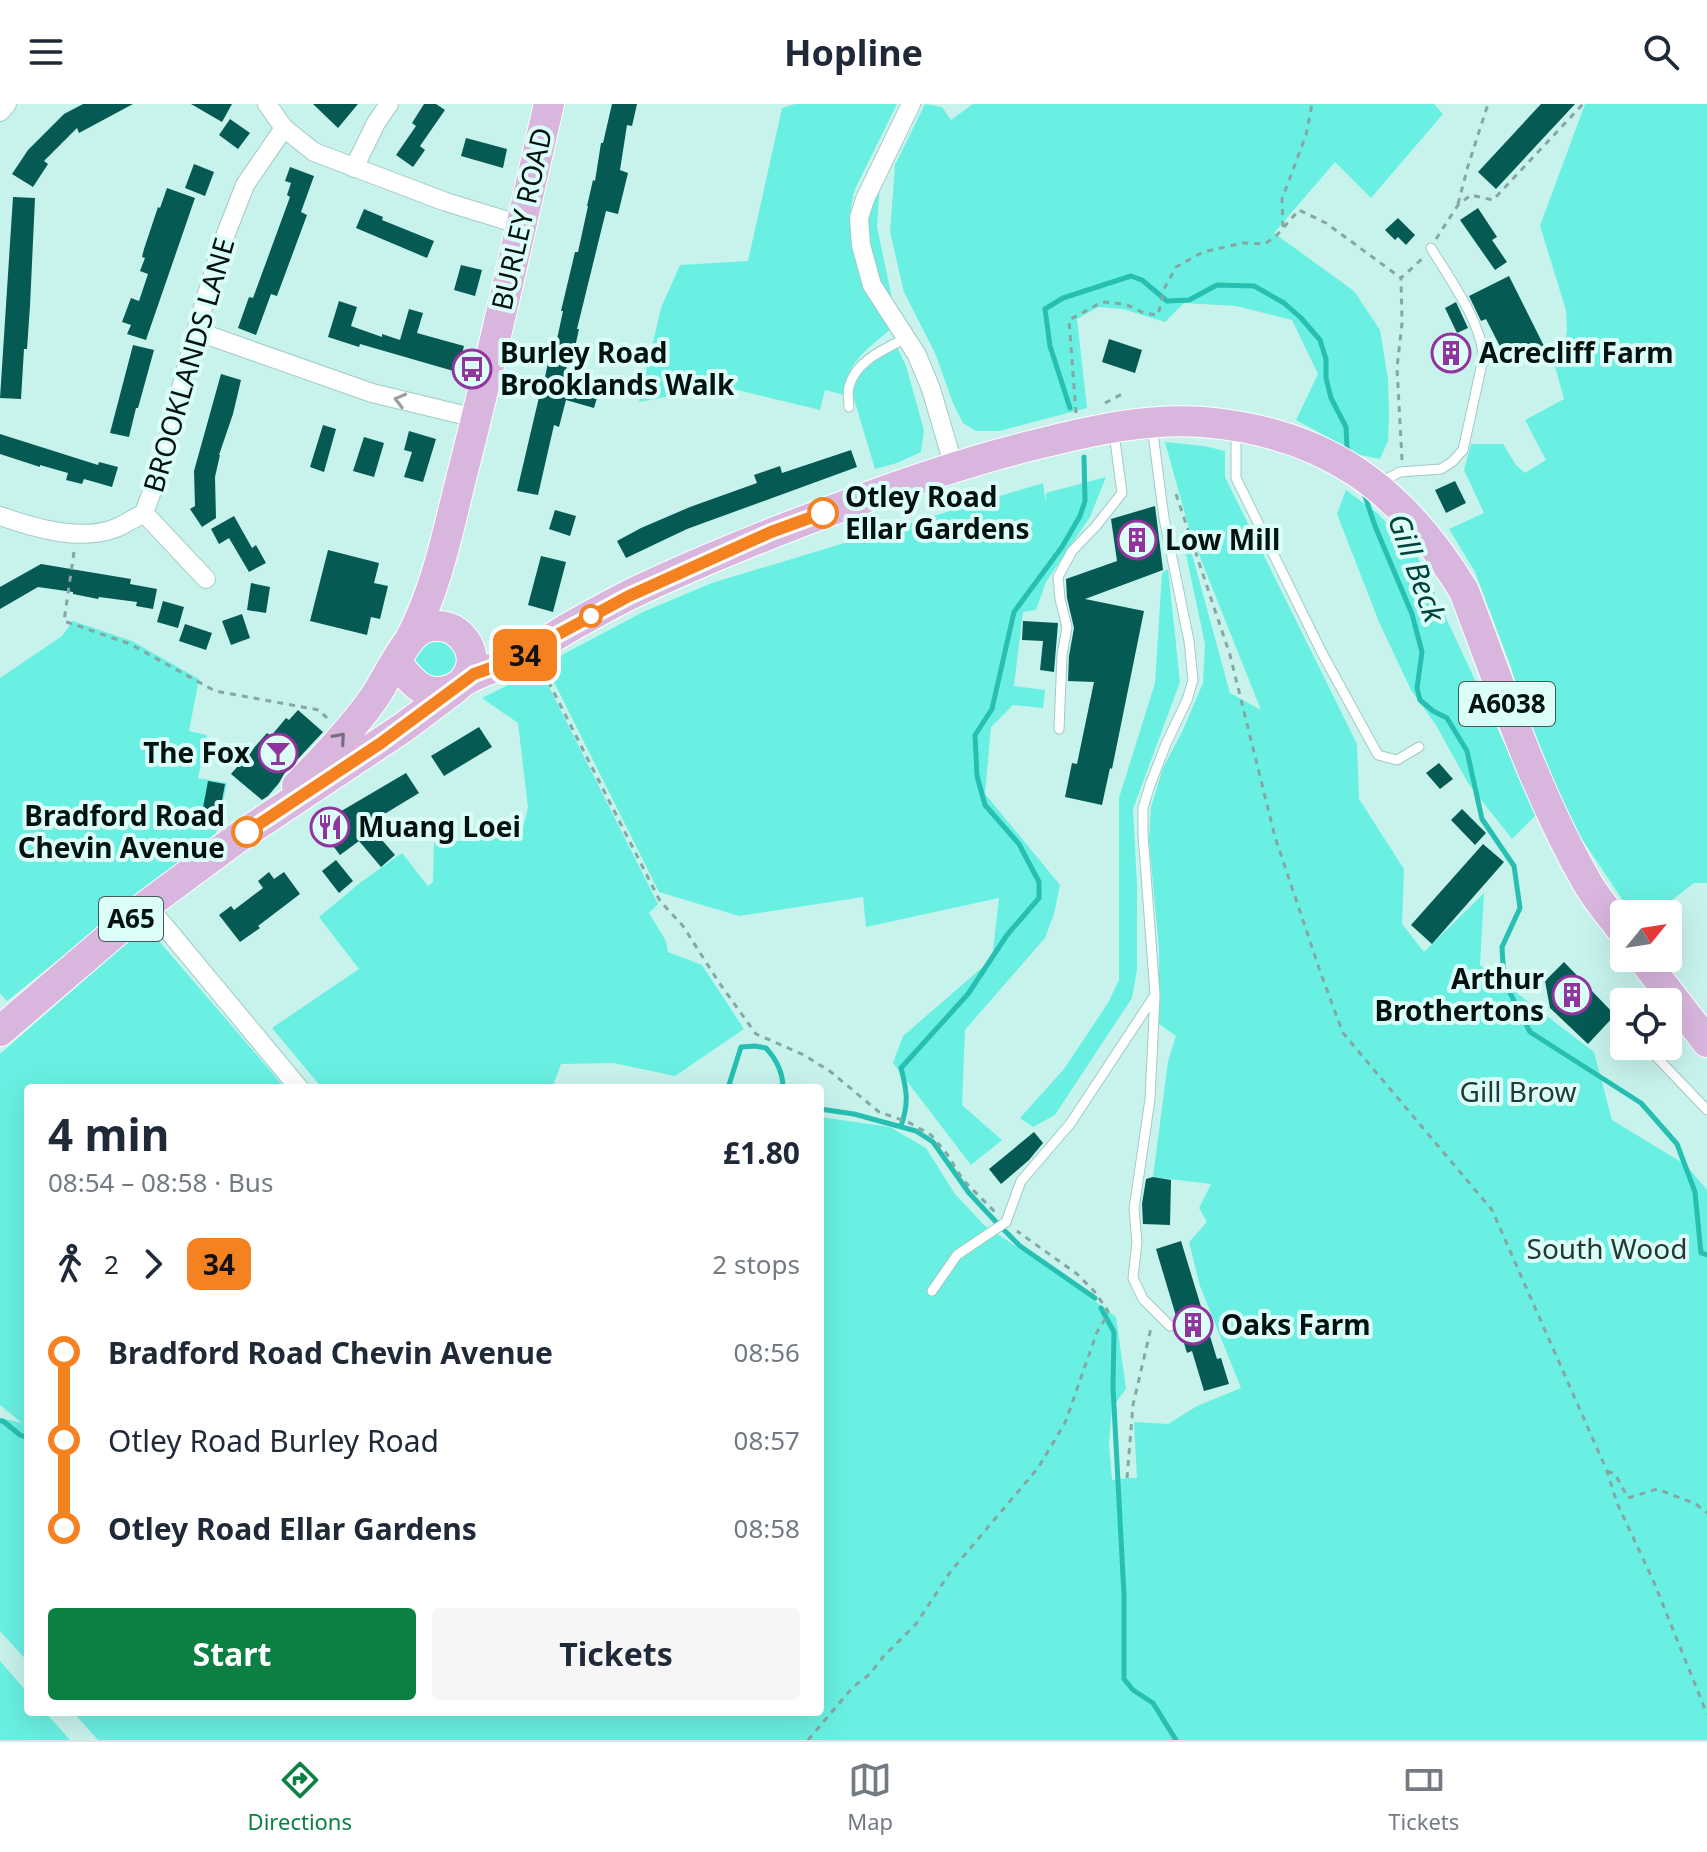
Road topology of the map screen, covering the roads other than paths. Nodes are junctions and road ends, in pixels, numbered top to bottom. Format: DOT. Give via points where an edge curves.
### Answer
graph roads {
  1 [pos="7,104"];
  2 [pos="267,104"];
  3 [pos="389,104"];
  4 [pos="549,104"];
  5 [pos="911,104"];
  6 [pos="0,112"];
  7 [pos="284,128"];
  8 [pos="354,168"];
  9 [pos="521,225"];
  10 [pos="1431,248"];
  11 [pos="196,331"];
  12 [pos="906,338"];
  13 [pos="849,407"];
  14 [pos="476,418"];
  15 [pos="1152,423"];
  16 [pos="1114,427"];
  17 [pos="1236,427"];
  18 [pos="954,467"];
  19 [pos="1388,479"];
  20 [pos="144,513"];
  21 [pos="0,516"];
  22 [pos="438,568"];
  23 [pos="206,579"];
  24 [pos="460,636"];
  25 [pos="553,637"];
  26 [pos="403,652"];
  27 [pos="460,684"];
  28 [pos="1059,729"];
  29 [pos="1419,747"];
  30 [pos="268,817"];
  31 [pos="147,905"];
  32 [pos="1610,914"];
  33 [pos="1653,972"];
  34 [pos="1155,995"];
  35 [pos="0,1031"];
  36 [pos="1707,1042"];
  37 [pos="1659,1060"];
  38 [pos="296,1084"];
  39 [pos="1707,1110"];
  40 [pos="932,1291"];
  41 [pos="1170,1326"];
  1 -- 6 [label="street"];
  2 -- 7 [label="street"];
  3 -- 8 [label="street"];
  4 -- 9 [label="main road, BURLEY ROAD / A65"];
  5 -- 12 [label="street" via="859,218 872,285"];
  7 -- 8 [label="street" via="314,152"];
  7 -- 11 [label="street, BROOKLANDS LANE" via="245,185"];
  8 -- 9 [label="street"];
  9 -- 14 [label="main road, BURLEY ROAD / A65"];
  10 -- 19 [label="lane" via="1480,336 1483,359 1463,450 1441,469"];
  14 -- 11 [label="street, one-way" via="372,393"];
  11 -- 20 [label="street, BROOKLANDS LANE"];
  12 -- 13 [label="lane" via="860,366 848,388"];
  12 -- 18 [label="street" via="931,389"];
  14 -- 22 [label="main road, BURLEY ROAD / A65"];
  15 -- 16 [label="main road, A6038"];
  15 -- 17 [label="main road, A6038"];
  15 -- 34 [label="lane" via="1193,680 1143,808"];
  16 -- 18 [label="main road, A6038"];
  16 -- 28 [label="lane" via="1122,493 1072,551 1058,577 1067,627"];
  17 -- 19 [label="main road, A6038" via="1270,434"];
  17 -- 29 [label="lane" via="1236,478 1378,755 1397,760"];
  18 -- 25 [label="main road, A6038" via="771,532"];
  19 -- 32 [label="main road, A6038" via="1402,508 1464,591 1554,820"];
  20 -- 21 [label="street, BROOKLANDS LANE" via="114,529 90,534 38,529"];
  20 -- 23 [label="street"];
  22 -- 24 [label="main road, BURLEY ROAD / A65" via="441,602"];
  22 -- 26 [label="main road, BURLEY ROAD / A65"];
  24 -- 25 [label="main road, A6038" via="481,651 498,652"];
  24 -- 26 [label="main road" via="442,626 428,627 417,632"];
  24 -- 27 [label="main road, A65" via="472,664"];
  25 -- 27 [label="main road, A6038"];
  26 -- 27 [label="main road" via="417,685 425,690 447,691"];
  30 -- 26 [label="main road, A65, one-way" via="344,735"];
  27 -- 30 [label="main road, A65"];
  30 -- 31 [label="main road, A65"];
  31 -- 35 [label="main road, A65"];
  31 -- 38 [label="street"];
  33 -- 36 [label="main road"];
  34 -- 40 [label="lane" via="1070,1124 1021,1181 1006,1222 957,1255"];
  34 -- 41 [label="lane" via="1150,1099 1134,1209 1133,1278 1143,1299"];
  37 -- 39 [label="lane"];
}
